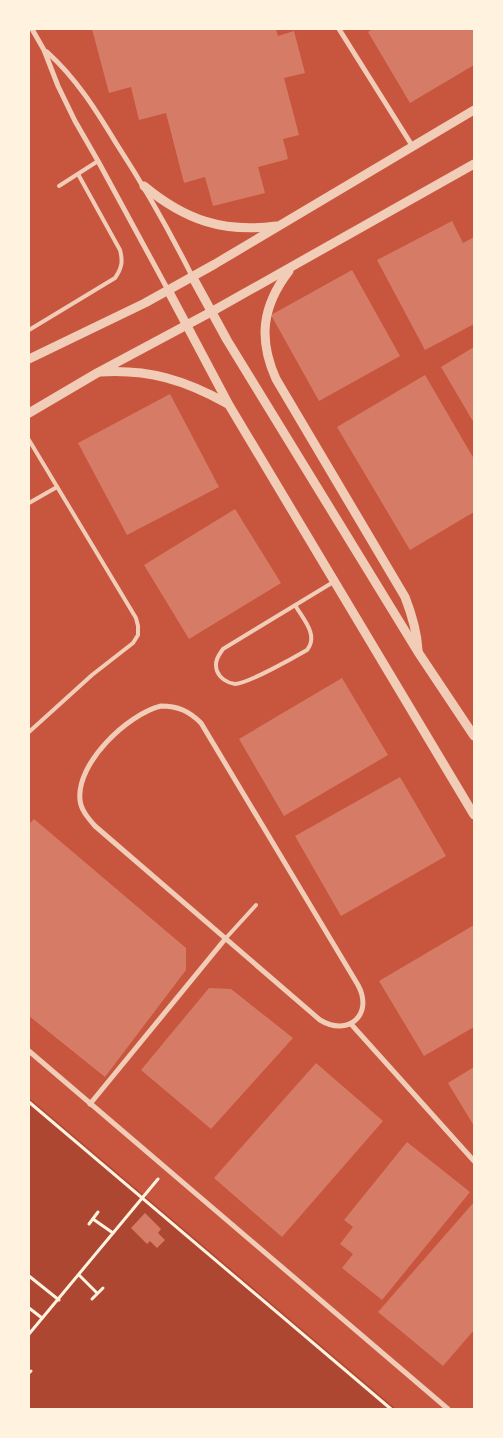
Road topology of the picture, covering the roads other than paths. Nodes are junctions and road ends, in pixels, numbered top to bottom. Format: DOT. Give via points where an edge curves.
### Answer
graph roads {
  1 [pos="32,29"];
  2 [pos="339,29"];
  3 [pos="44,50"];
  4 [pos="474,110"];
  5 [pos="414,147"];
  6 [pos="98,160"];
  7 [pos="474,164"];
  8 [pos="78,174"];
  9 [pos="59,186"];
  10 [pos="144,186"];
  11 [pos="281,226"];
  12 [pos="291,267"];
  13 [pos="192,276"];
  14 [pos="168,290"];
  15 [pos="211,312"];
  16 [pos="186,325"];
  17 [pos="29,330"];
  18 [pos="29,360"];
  19 [pos="97,372"];
  20 [pos="229,405"];
  21 [pos="29,414"];
  22 [pos="29,440"];
  23 [pos="57,487"];
  24 [pos="29,503"];
  25 [pos="335,581"];
  26 [pos="295,605"];
  27 [pos="418,652"];
  28 [pos="29,732"];
  29 [pos="474,736"];
  30 [pos="474,815"];
  31 [pos="256,905"];
  32 [pos="226,938"];
  33 [pos="351,1024"];
  34 [pos="29,1051"];
  35 [pos="90,1104"];
  36 [pos="474,1161"];
  37 [pos="448,1409"];
  1 -- 3 [label="street"];
  2 -- 5 [label="street"];
  3 -- 6 [label="street" via="66,104"];
  3 -- 10 [label="street" via="86,94"];
  4 -- 5 [label="street"];
  5 -- 11 [label="street"];
  6 -- 8 [label="lane"];
  6 -- 14 [label="street"];
  7 -- 12 [label="street"];
  8 -- 9 [label="lane"];
  8 -- 17 [label="lane" via="120,250 121,270 115,278"];
  10 -- 11 [label="street" via="176,210 215,225 259,229"];
  10 -- 13 [label="street"];
  11 -- 13 [label="street"];
  12 -- 15 [label="street"];
  12 -- 27 [label="street" via="268,305 264,327 268,363 406,598 417,633"];
  13 -- 14 [label="street"];
  13 -- 15 [label="street"];
  14 -- 16 [label="street"];
  14 -- 18 [label="street"];
  15 -- 16 [label="street"];
  15 -- 27 [label="street"];
  16 -- 19 [label="street"];
  16 -- 20 [label="street"];
  19 -- 20 [label="street" via="152,374 204,391"];
  19 -- 21 [label="street"];
  20 -- 25 [label="street"];
  22 -- 23 [label="lane"];
  23 -- 24 [label="lane"];
  23 -- 28 [label="lane" via="136,618 138,635 133,643"];
  25 -- 26 [label="lane"];
  25 -- 30 [label="street"];
  26 -- 26 [label="lane" via="223,649 216,661 216,668 223,679 242,683 307,650 312,634"];
  27 -- 29 [label="street"];
  31 -- 32 [label="lane"];
  32 -- 33 [label="street" via="320,1020 330,1026"];
  32 -- 33 [label="street" via="95,826 85,815 80,801 80,787 97,754 112,736 150,709 172,706 183,709 201,723 363,995 364,1006 360,1016"];
  32 -- 35 [label="street"];
  33 -- 36 [label="street"];
  34 -- 35 [label="street"];
  35 -- 37 [label="street"];
}
